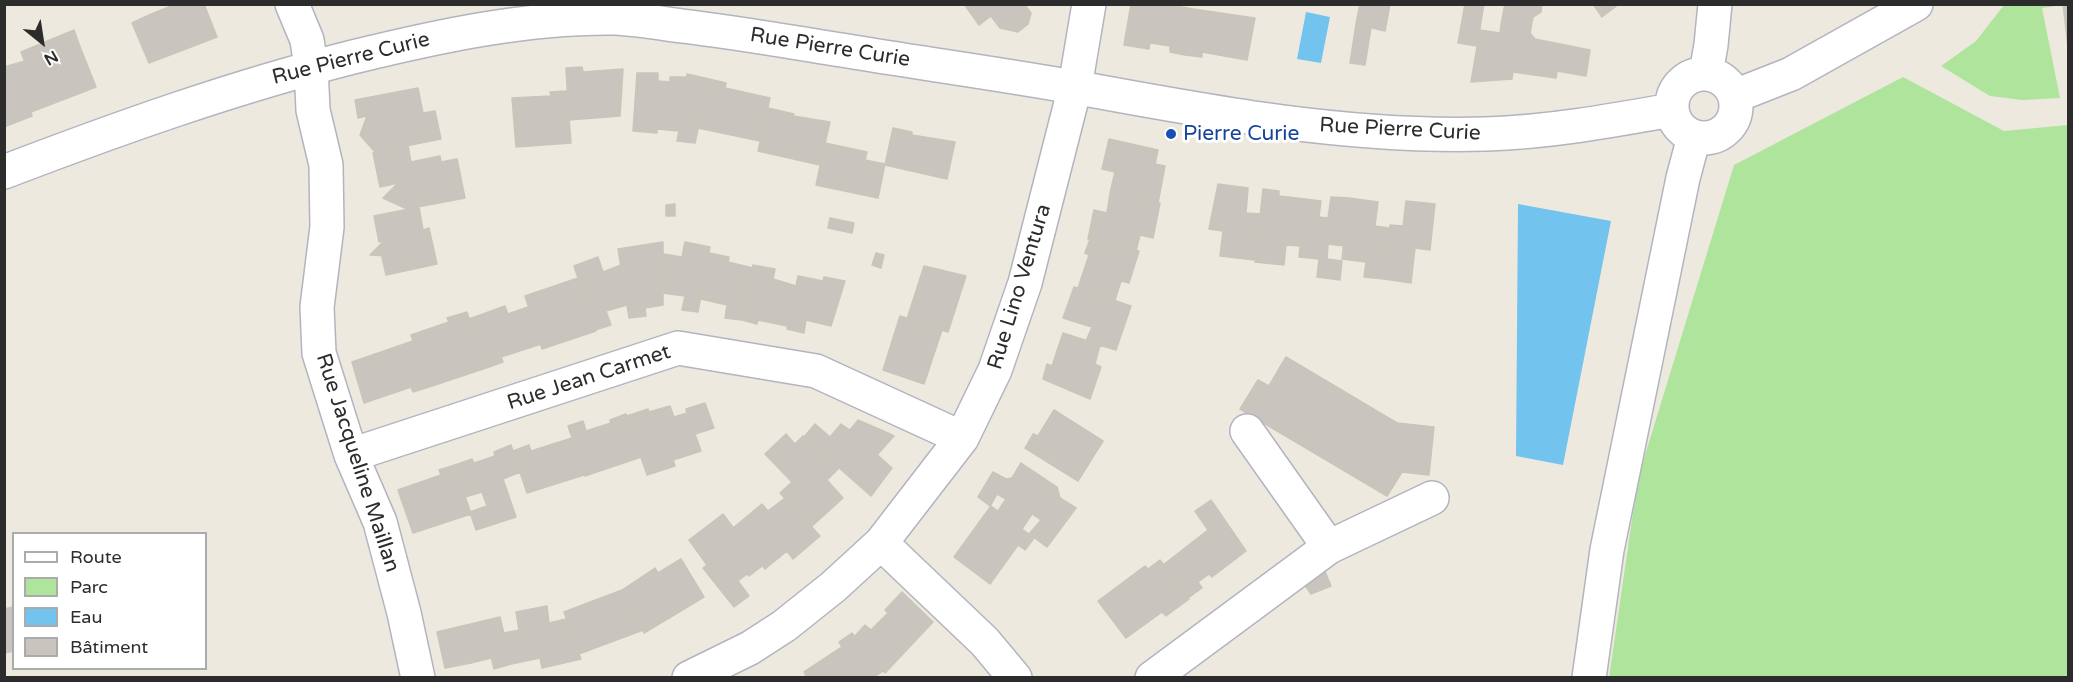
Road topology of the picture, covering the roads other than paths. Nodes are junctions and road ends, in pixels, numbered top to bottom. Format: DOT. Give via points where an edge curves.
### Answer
graph roads {
  1 [pos="292,4"];
  2 [pos="1089,4"];
  3 [pos="1715,4"];
  4 [pos="1916,4"];
  5 [pos="311,68"];
  6 [pos="1706,73"];
  7 [pos="1075,87"];
  8 [pos="1736,96"];
  9 [pos="1672,110"];
  10 [pos="1694,137"];
  11 [pos="4,172"];
  12 [pos="1247,431"];
  13 [pos="962,438"];
  14 [pos="351,455"];
  15 [pos="1432,498"];
  16 [pos="881,543"];
  17 [pos="1329,547"];
  18 [pos="418,678"];
  19 [pos="689,678"];
  20 [pos="1015,678"];
  21 [pos="1152,678"];
  22 [pos="1589,678"];
  1 -- 5 [label="street, Rue Jacqueline Maillan" via="306,39"];
  2 -- 7 [label="street, Rue Lino Ventura"];
  3 -- 6 [label="street"];
  4 -- 8 [label="street" via="1791,74"];
  5 -- 7 [label="street, Rue Pierre Curie" via="507,24 616,18"];
  5 -- 11 [label="street, Rue Pierre Curie" via="200,100"];
  5 -- 14 [label="street, Rue Jacqueline Maillan" via="313,110 326,165 327,226 317,307 319,353"];
  6 -- 8 [label="street" via="1724,80"];
  6 -- 9 [label="street" via="1680,84"];
  7 -- 9 [label="street, Rue Pierre Curie" via="1259,120 1434,134 1568,128"];
  7 -- 13 [label="street, Rue Lino Ventura" via="1025,283 995,370"];
  8 -- 10 [label="street" via="1735,116 1724,132 1715,137"];
  9 -- 10 [label="street" via="1680,127"];
  10 -- 22 [label="street" via="1607,550"];
  12 -- 17 [label="street"];
  13 -- 14 [label="street, Rue Jean Carmet" via="816,371 678,348"];
  13 -- 16 [label="street, Rue Lino Ventura"];
  14 -- 18 [label="street, Rue Jacqueline Maillan" via="380,522"];
  15 -- 17 [label="street"];
  16 -- 19 [label="street, Rue Lino Ventura" via="784,626"];
  16 -- 20 [label="street" via="986,642"];
  17 -- 21 [label="street"];
}
